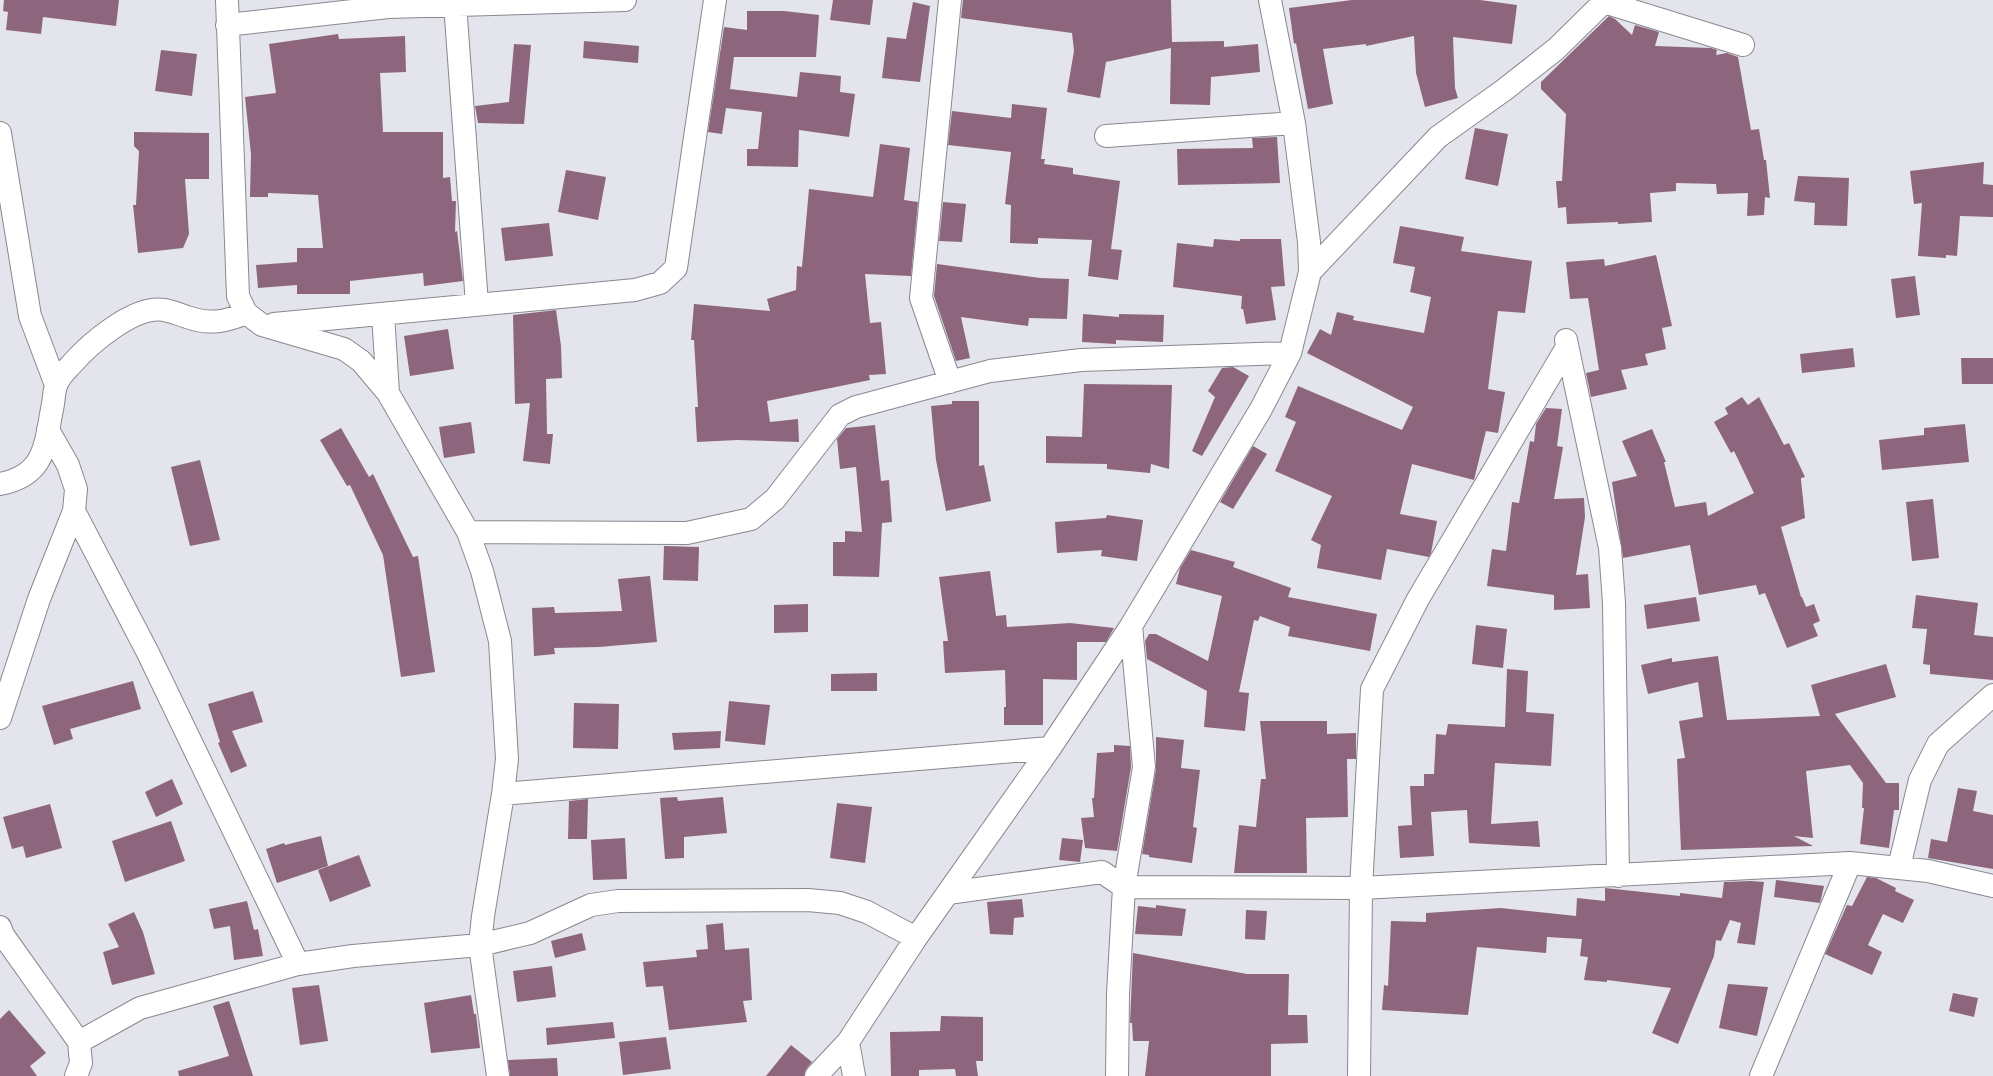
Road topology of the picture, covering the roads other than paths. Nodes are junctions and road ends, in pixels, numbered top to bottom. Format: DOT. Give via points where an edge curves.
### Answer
graph roads {
  1 [pos="227,0"];
  2 [pos="625,0"];
  3 [pos="715,0"];
  4 [pos="950,0"];
  5 [pos="1270,0"];
  6 [pos="1605,1"];
  7 [pos="455,4"];
  8 [pos="227,25"];
  9 [pos="1743,45"];
  10 [pos="1294,123"];
  11 [pos="0,132"];
  12 [pos="1106,136"];
  13 [pos="1310,272"];
  14 [pos="477,304"];
  15 [pos="383,314"];
  16 [pos="254,319"];
  17 [pos="1290,353"];
  18 [pos="950,382"];
  19 [pos="56,385"];
  20 [pos="388,393"];
  21 [pos="48,430"];
  22 [pos="0,484"];
  23 [pos="74,511"];
  24 [pos="468,532"];
  25 [pos="1132,626"];
  26 [pos="1993,695"];
  27 [pos="0,718"];
  28 [pos="1050,748"];
  29 [pos="503,794"];
  30 [pos="1850,863"];
  31 [pos="1899,867"];
  32 [pos="1618,876"];
  33 [pos="1993,886"];
  34 [pos="1124,887"];
  35 [pos="1361,888"];
  36 [pos="948,894"];
  37 [pos="0,927"];
  38 [pos="916,938"];
  39 [pos="480,945"];
  40 [pos="298,964"];
  41 [pos="79,1042"];
  42 [pos="848,1042"];
  43 [pos="76,1076"];
  44 [pos="498,1076"];
  45 [pos="816,1076"];
  46 [pos="854,1076"];
  47 [pos="1117,1076"];
  48 [pos="1359,1076"];
  49 [pos="1761,1076"];
  1 -- 8 [label="street"];
  2 -- 7 [label="street"];
  3 -- 14 [label="street" via="676,268 660,283 635,290"];
  4 -- 18 [label="street" via="921,298"];
  5 -- 10 [label="street"];
  6 -- 9 [label="street"];
  6 -- 13 [label="street" via="1556,49 1438,137"];
  7 -- 8 [label="street" via="388,7"];
  7 -- 14 [label="street"];
  8 -- 16 [label="street" via="238,296"];
  10 -- 12 [label="street"];
  10 -- 13 [label="street" via="1309,242"];
  11 -- 19 [label="street" via="30,316"];
  13 -- 17 [label="street"];
  14 -- 15 [label="street"];
  15 -- 16 [label="street"];
  15 -- 20 [label="street"];
  16 -- 19 [label="street" via="212,322 163,310 141,312 100,336 69,366"];
  16 -- 20 [label="street" via="344,349 361,361"];
  17 -- 18 [label="street" via="1081,360 990,371"];
  17 -- 25 [label="street" via="1261,409"];
  18 -- 24 [label="street" via="856,406 840,415 775,499 751,519 687,533"];
  19 -- 21 [label="street"];
  20 -- 24 [label="street"];
  21 -- 22 [label="street" via="44,452 34,469 17,481"];
  21 -- 23 [label="street" via="68,465 76,489"];
  23 -- 27 [label="street" via="40,598"];
  23 -- 40 [label="street" via="148,653"];
  24 -- 29 [label="street" via="482,571 500,641 507,759"];
  25 -- 28 [label="street"];
  25 -- 34 [label="street" via="1144,767"];
  26 -- 31 [label="street" via="1938,744 1920,780"];
  28 -- 29 [label="street"];
  28 -- 36 [label="street"];
  29 -- 39 [label="street"];
  30 -- 31 [label="street"];
  30 -- 32 [label="street"];
  30 -- 49 [label="street"];
  31 -- 33 [label="street"];
  32 -- 35 [label="street"];
  32 -- 35 [label="street" via="1614,603 1610,548 1566,343 1418,599 1372,689"];
  34 -- 35 [label="street"];
  34 -- 36 [label="street" via="1102,872"];
  34 -- 47 [label="street" via="1118,994"];
  35 -- 48 [label="street"];
  36 -- 38 [label="street"];
  37 -- 41 [label="street" via="3,935"];
  38 -- 39 [label="street" via="867,912 840,903 808,900 618,901 591,905 530,933"];
  38 -- 42 [label="street"];
  39 -- 40 [label="street" via="353,956"];
  39 -- 44 [label="street"];
  40 -- 41 [label="street" via="140,1008"];
  41 -- 43 [label="street" via="80,1063"];
  42 -- 45 [label="street"];
  42 -- 46 [label="street"];
}
